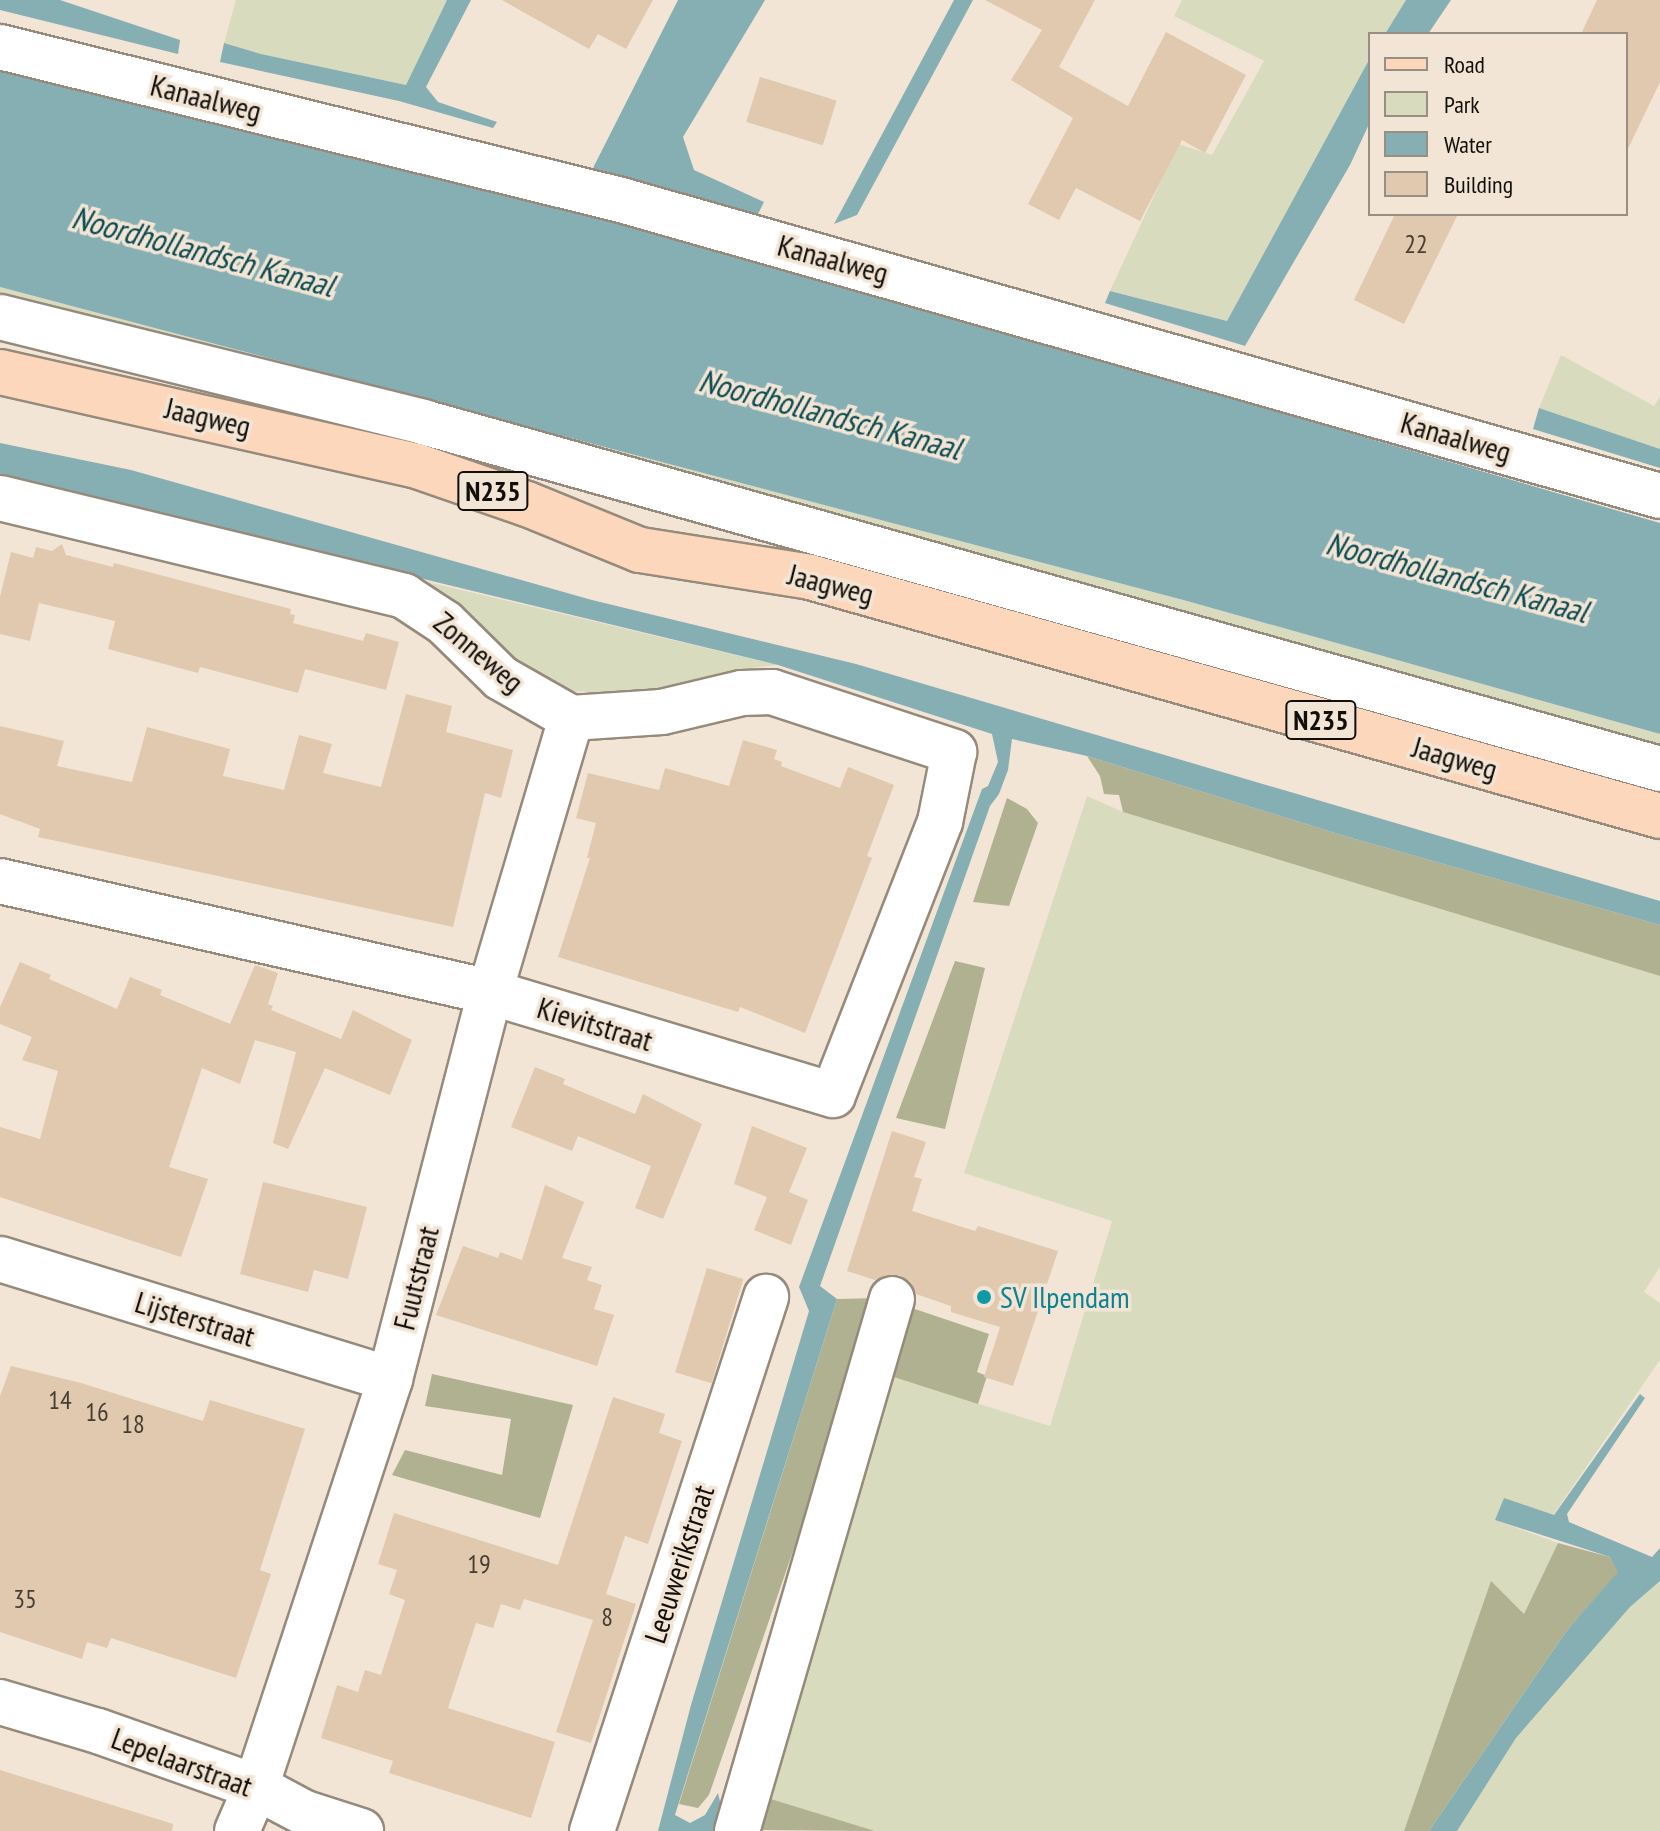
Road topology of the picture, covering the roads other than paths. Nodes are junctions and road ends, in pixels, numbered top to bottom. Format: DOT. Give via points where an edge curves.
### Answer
graph roads {
  1 [pos="0,47"];
  2 [pos="0,317"];
  3 [pos="0,372"];
  4 [pos="1660,496"];
  5 [pos="0,498"];
  6 [pos="571,718"];
  7 [pos="1660,769"];
  8 [pos="1660,816"];
  9 [pos="0,881"];
  10 [pos="490,992"];
  11 [pos="0,1259"];
  12 [pos="766,1297"];
  13 [pos="892,1299"];
  14 [pos="390,1379"];
  15 [pos="0,1702"];
  16 [pos="256,1787"];
  17 [pos="737,1830"];
  18 [pos="237,1831"];
  19 [pos="361,1831"];
  20 [pos="592,1831"];
  1 -- 4 [label="street, Kanaalweg" via="621,200"];
  2 -- 7 [label="street" via="423,422"];
  3 -- 8 [label="main road, Jaagweg / N235" via="417,466 640,550 810,577"];
  5 -- 6 [label="street, Zonneweg" via="404,596 445,623 501,678"];
  6 -- 10 [label="street, Fuutstraat"];
  6 -- 10 [label="street, Kievitstraat" via="662,712 742,693 772,692 954,752 940,822 833,1095"];
  9 -- 10 [label="street, Kievitstraat"];
  10 -- 14 [label="street, Fuutstraat"];
  11 -- 14 [label="street, Lijsterstraat"];
  12 -- 20 [label="street, Leeuwerikstraat"];
  13 -- 17 [label="street"];
  14 -- 16 [label="street, Fuutstraat"];
  15 -- 16 [label="street, Lepelaarstraat"];
  16 -- 18 [label="street, Fuutstraat"];
  16 -- 19 [label="street, Lepelaarstraat" via="305,1813"];
}
